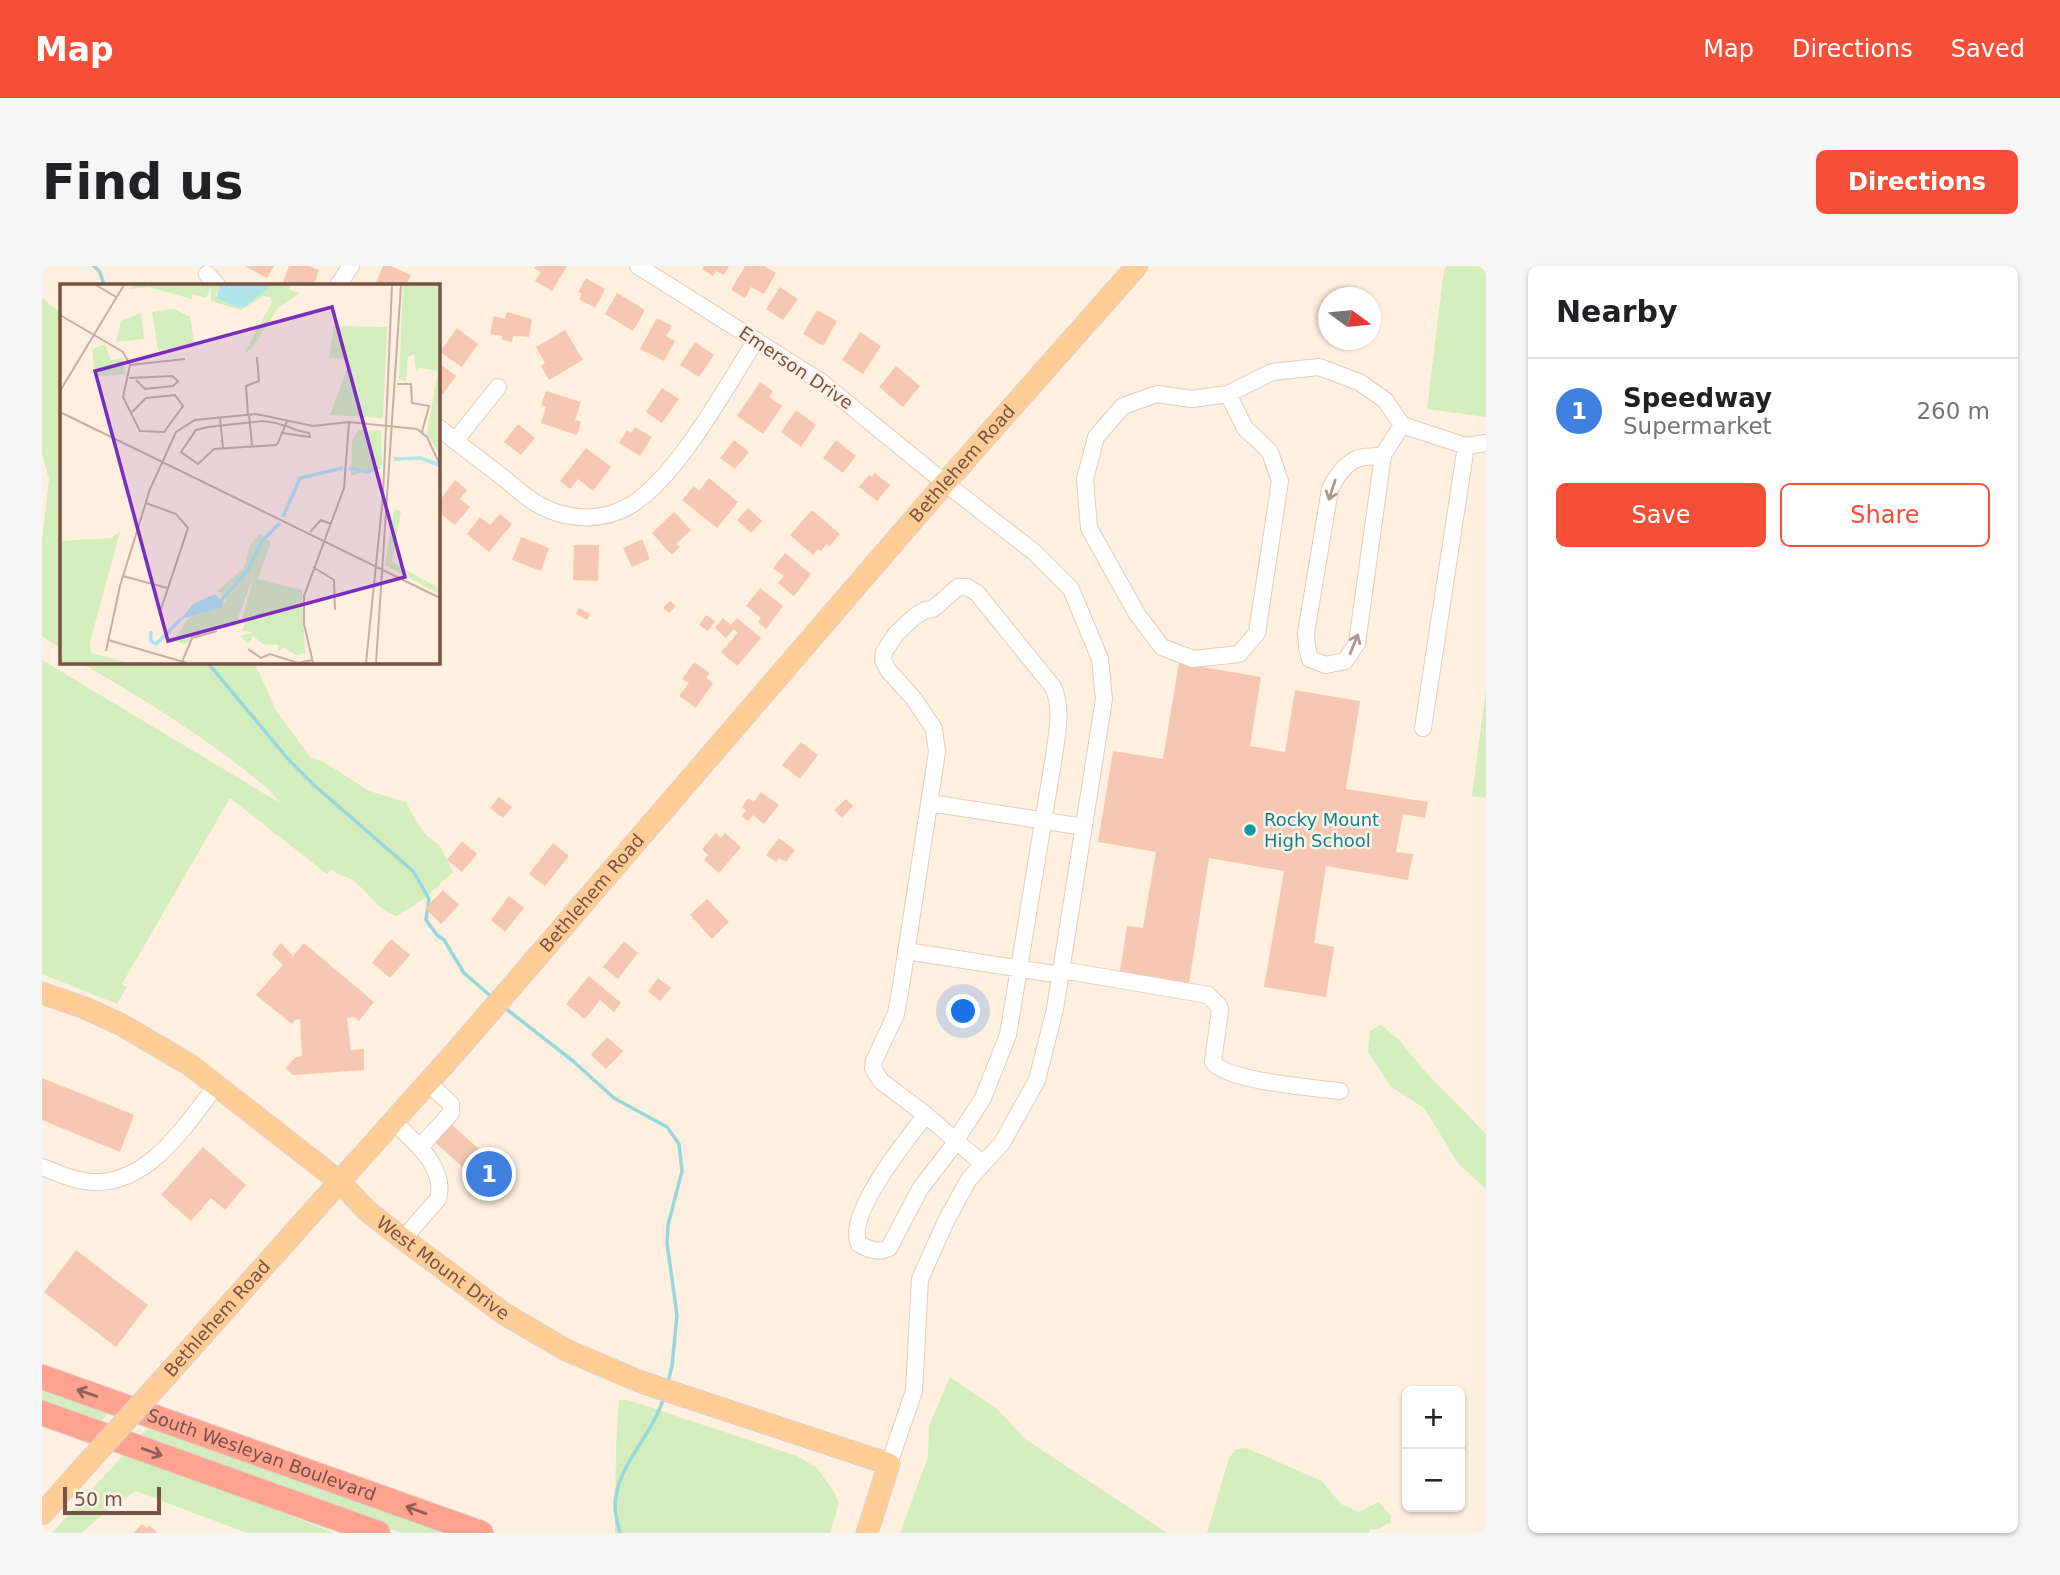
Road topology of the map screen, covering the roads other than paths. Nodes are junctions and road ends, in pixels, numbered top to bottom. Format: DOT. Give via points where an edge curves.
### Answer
graph roads {
  1 [pos="351,266"];
  2 [pos="638,266"];
  3 [pos="1137,266"];
  4 [pos="339,284"];
  5 [pos="756,340"];
  6 [pos="498,387"];
  7 [pos="1228,394"];
  8 [pos="1402,425"];
  9 [pos="439,428"];
  10 [pos="455,441"];
  11 [pos="1486,443"];
  12 [pos="1466,446"];
  13 [pos="1383,455"];
  14 [pos="945,483"];
  15 [pos="1423,728"];
  16 [pos="930,803"];
  17 [pos="1044,820"];
  18 [pos="1084,827"];
  19 [pos="906,951"];
  20 [pos="1021,968"];
  21 [pos="1061,972"];
  22 [pos="42,993"];
  23 [pos="428,1083"];
  24 [pos="216,1086"];
  25 [pos="1340,1091"];
  26 [pos="926,1115"];
  27 [pos="394,1122"];
  28 [pos="956,1140"];
  29 [pos="420,1147"];
  30 [pos="983,1164"];
  31 [pos="42,1167"];
  32 [pos="340,1182"];
  33 [pos="403,1239"];
  34 [pos="42,1377"];
  35 [pos="42,1413"];
  36 [pos="889,1464"];
  37 [pos="42,1514"];
  38 [pos="378,1533"];
  39 [pos="481,1533"];
  40 [pos="867,1533"];
  1 -- 4 [label="street"];
  2 -- 5 [label="street, Emerson Drive"];
  3 -- 14 [label="main road, Bethlehem Road"];
  5 -- 10 [label="street" via="663,477 615,513 579,518 538,505"];
  5 -- 14 [label="street, Emerson Drive" via="820,381"];
  6 -- 10 [label="street"];
  7 -- 7 [label="street" via="1192,399 1157,394 1123,406 1096,437 1084,479 1089,528 1136,614 1161,647 1193,659 1239,654 1257,633 1280,481 1270,452 1245,428"];
  7 -- 8 [label="street" via="1272,372 1318,368 1359,382 1385,400"];
  8 -- 12 [label="street"];
  8 -- 13 [label="street"];
  9 -- 10 [label="street"];
  11 -- 12 [label="street"];
  12 -- 15 [label="street"];
  13 -- 13 [label="street, one-way" via="1350,463 1330,489 1306,633 1310,659 1326,665 1345,661 1357,643"];
  14 -- 18 [label="street, Emerson Drive" via="1034,552 1072,589 1091,636 1100,659 1104,699"];
  14 -- 23 [label="main road, Bethlehem Road"];
  16 -- 17 [label="street"];
  16 -- 17 [label="street" via="937,752 934,729 888,670 884,652 914,617 933,609 958,587 967,587 977,593 1044,674 1058,698"];
  16 -- 19 [label="street"];
  17 -- 18 [label="street"];
  17 -- 20 [label="street"];
  18 -- 21 [label="street, Emerson Drive"];
  19 -- 20 [label="street"];
  19 -- 26 [label="street" via="896,1014 873,1068 881,1081"];
  20 -- 21 [label="street"];
  20 -- 28 [label="street" via="1009,1035 983,1098"];
  21 -- 25 [label="street" via="1208,995 1220,1010 1213,1062 1217,1067 1239,1076"];
  21 -- 30 [label="street, Emerson Drive" via="1037,1080 1002,1143"];
  22 -- 24 [label="main road, West Mount Drive" via="122,1025"];
  23 -- 27 [label="main road, Bethlehem Road"];
  23 -- 29 [label="street" via="452,1109"];
  24 -- 31 [label="street" via="159,1154 120,1178 78,1180"];
  24 -- 32 [label="main road, West Mount Drive"];
  26 -- 28 [label="street"];
  26 -- 28 [label="street" via="883,1172 865,1206 856,1230 859,1244 874,1251 889,1248 920,1189"];
  27 -- 29 [label="street"];
  27 -- 32 [label="main road, Bethlehem Road"];
  28 -- 30 [label="street"];
  29 -- 33 [label="street" via="439,1179 440,1191"];
  30 -- 36 [label="street, Emerson Drive" via="969,1178 920,1279 914,1391"];
  32 -- 33 [label="main road, West Mount Drive"];
  32 -- 37 [label="main road, Bethlehem Road, bridge"];
  33 -- 36 [label="main road, West Mount Drive" via="503,1313 600,1366"];
  39 -- 34 [label="highway, South Wesleyan Boulevard, one-way"];
  35 -- 38 [label="highway, South Wesleyan Boulevard, one-way"];
  36 -- 40 [label="main road"];
}
